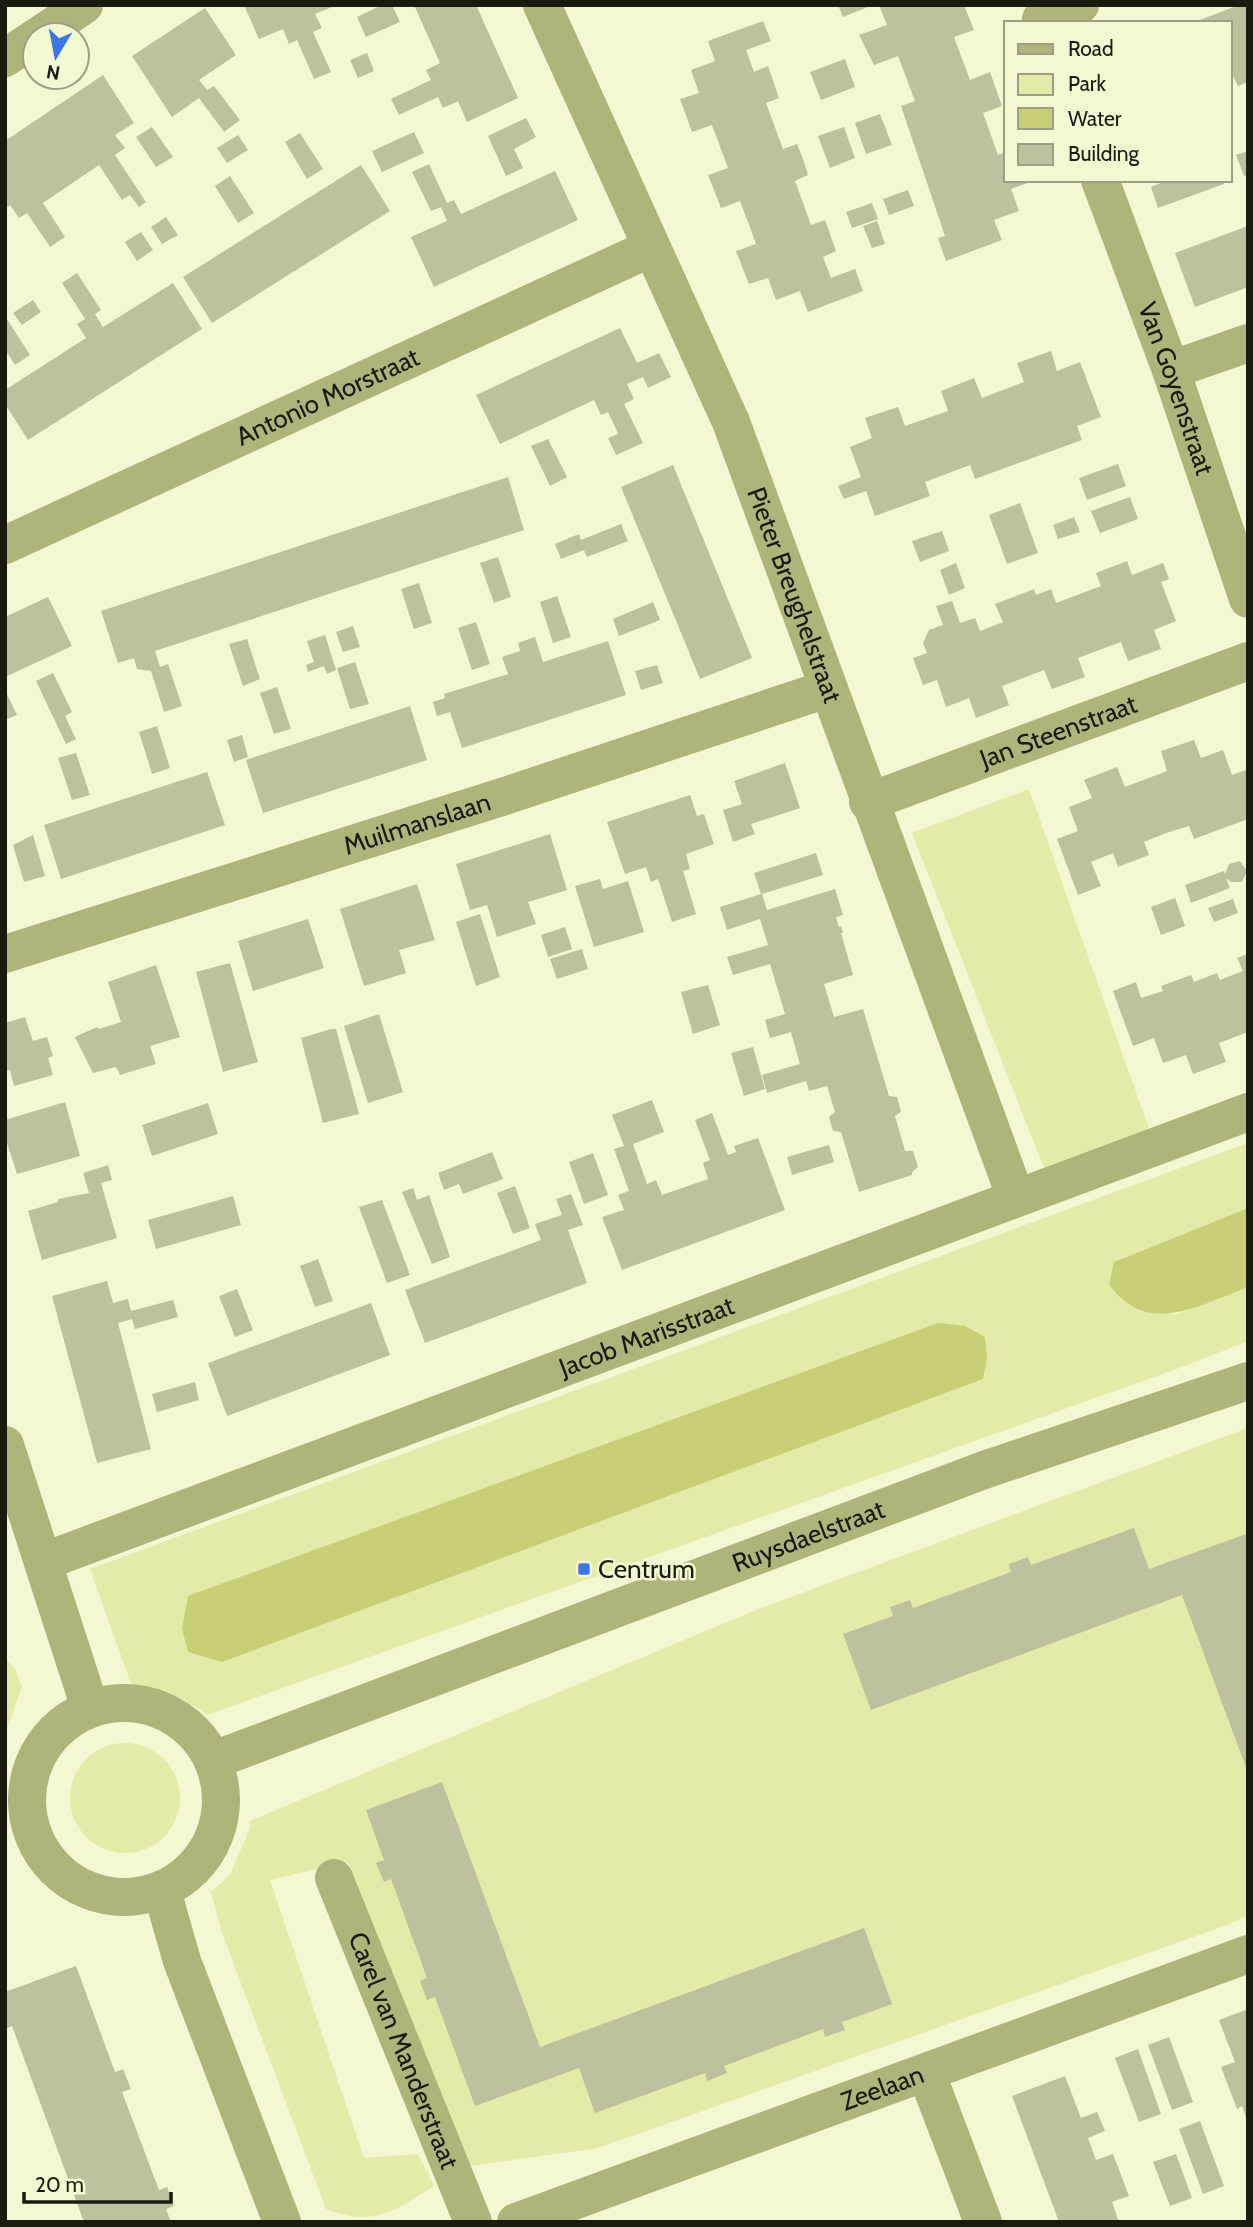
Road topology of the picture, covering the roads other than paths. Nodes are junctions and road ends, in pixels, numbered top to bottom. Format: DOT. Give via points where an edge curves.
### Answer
graph roads {
  1 [pos="84,5"];
  2 [pos="542,5"];
  3 [pos="1080,5"];
  4 [pos="1040,16"];
  5 [pos="61,21"];
  6 [pos="21,47"];
  7 [pos="5,58"];
  8 [pos="1101,182"];
  9 [pos="651,248"];
  10 [pos="1248,343"];
  11 [pos="1171,370"];
  12 [pos="5,545"];
  13 [pos="1248,599"];
  14 [pos="1248,660"];
  15 [pos="827,689"];
  16 [pos="868,802"];
  17 [pos="5,954"];
  18 [pos="1248,1112"];
  19 [pos="1016,1198"];
  20 [pos="1248,1381"];
  21 [pos="5,1445"];
  22 [pos="45,1561"];
  23 [pos="90,1708"];
  24 [pos="214,1760"];
  25 [pos="16,1824"];
  26 [pos="334,1878"];
  27 [pos="162,1891"];
  28 [pos="1248,1954"];
  29 [pos="926,2072"];
  30 [pos="282,2222"];
  31 [pos="473,2222"];
  32 [pos="516,2222"];
  33 [pos="983,2222"];
  1 -- 5 [label="street"];
  2 -- 9 [label="street, Pieter Breughelstraat"];
  3 -- 4 [label="street"];
  6 -- 7 [label="street"];
  8 -- 11 [label="street, Van Goyenstraat"];
  9 -- 12 [label="street, Antonio Morstraat"];
  9 -- 15 [label="street, Pieter Breughelstraat" via="731,422"];
  10 -- 11 [label="street"];
  11 -- 13 [label="street, Van Goyenstraat"];
  14 -- 16 [label="street, Jan Steenstraat"];
  15 -- 16 [label="street, Pieter Breughelstraat"];
  15 -- 17 [label="street, Muilmanslaan"];
  16 -- 19 [label="street, Pieter Breughelstraat"];
  18 -- 19 [label="street, Jacob Marisstraat"];
  19 -- 22 [label="street, Jacob Marisstraat"];
  20 -- 24 [label="street, Ruysdaelstraat" via="984,1470"];
  21 -- 22 [label="street"];
  22 -- 23 [label="street"];
  23 -- 24 [label="street" via="119,1701 148,1705 176,1716 198,1735"];
  23 -- 25 [label="street" via="65,1721 46,1740 32,1764"];
  24 -- 27 [label="street" via="223,1798 216,1836 195,1869"];
  25 -- 27 [label="street" via="78,1887 119,1898"];
  26 -- 31 [label="street, Carel van Manderstraat"];
  27 -- 30 [label="street" via="182,1961"];
  28 -- 29 [label="street, Zeelaan"];
  29 -- 32 [label="street, Zeelaan"];
  29 -- 33 [label="street"];
}
